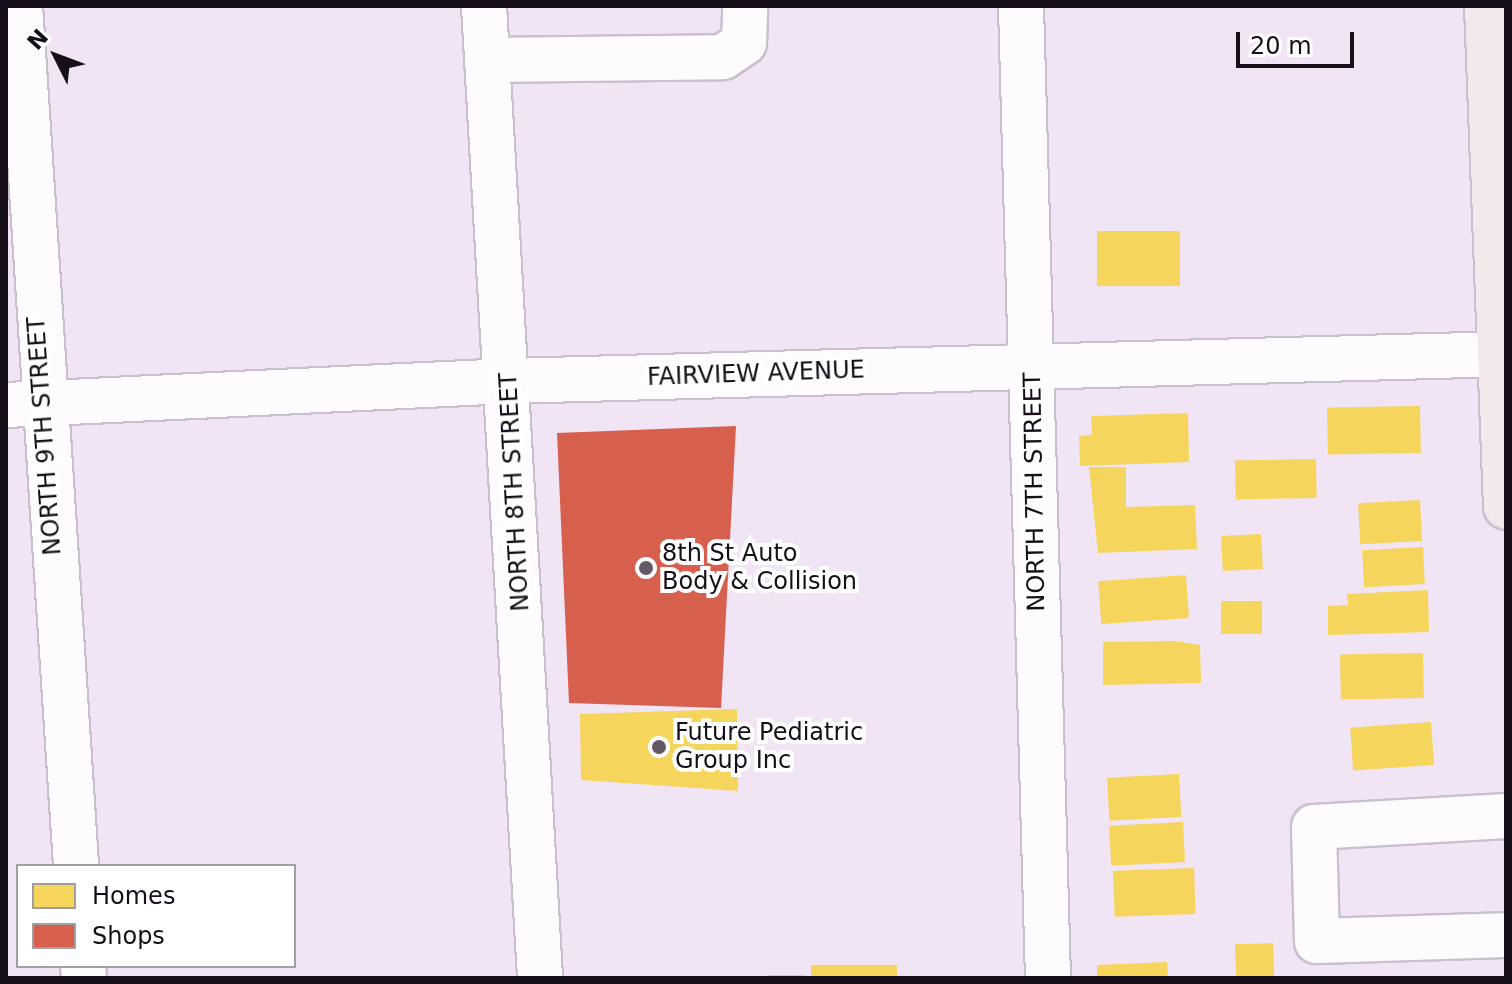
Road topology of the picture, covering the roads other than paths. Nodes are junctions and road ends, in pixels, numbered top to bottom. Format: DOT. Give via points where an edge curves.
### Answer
graph roads {
  1 [pos="20,6"];
  2 [pos="484,6"];
  3 [pos="745,6"];
  4 [pos="1021,6"];
  5 [pos="1487,6"];
  6 [pos="488,60"];
  7 [pos="1504,354"];
  8 [pos="1032,366"];
  9 [pos="509,381"];
  10 [pos="24,404"];
  11 [pos="1506,507"];
  12 [pos="1506,816"];
  13 [pos="76,864"];
  14 [pos="1506,935"];
  15 [pos="540,978"];
  16 [pos="1048,978"];
  1 -- 10 [label="street, NORTH 9TH STREET"];
  2 -- 6 [label="street, NORTH 8TH STREET"];
  3 -- 6 [label="street" via="744,43 723,57"];
  4 -- 8 [label="street, NORTH 7TH STREET"];
  5 -- 7 [label="main road"];
  6 -- 9 [label="street, NORTH 8TH STREET"];
  7 -- 8 [label="street, FAIRVIEW AVENUE"];
  7 -- 11 [label="main road"];
  8 -- 9 [label="street, FAIRVIEW AVENUE"];
  8 -- 16 [label="street, NORTH 7TH STREET"];
  9 -- 10 [label="street, FAIRVIEW AVENUE"];
  9 -- 15 [label="street, NORTH 8TH STREET"];
  10 -- 13 [label="street, NORTH 9TH STREET"];
  12 -- 14 [label="street" via="1314,827 1317,941"];
}
